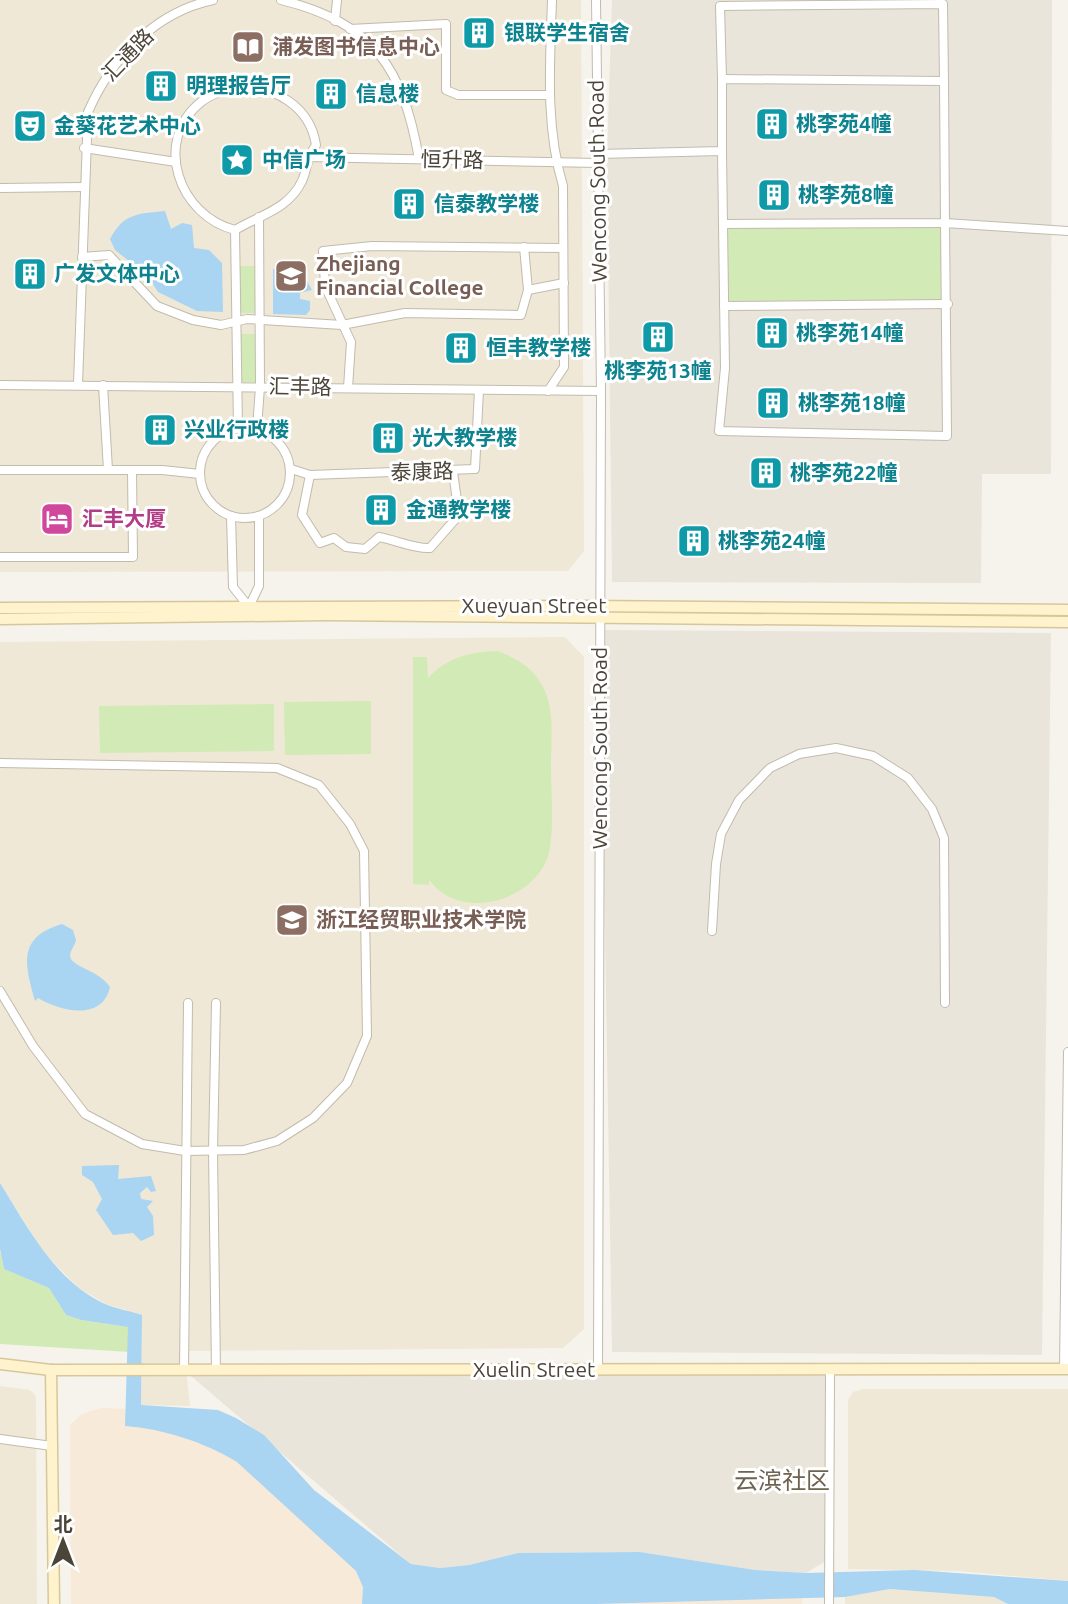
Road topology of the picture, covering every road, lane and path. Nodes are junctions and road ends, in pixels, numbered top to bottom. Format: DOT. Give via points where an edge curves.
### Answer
graph roads {
  1 [pos="213,0"];
  2 [pos="281,0"];
  3 [pos="337,0"];
  4 [pos="552,0"];
  5 [pos="596,0"];
  6 [pos="335,21"];
  7 [pos="351,29"];
  8 [pos="722,79"];
  9 [pos="944,81"];
  10 [pos="550,95"];
  11 [pos="85,148"];
  12 [pos="722,151"];
  13 [pos="306,157"];
  14 [pos="598,158"];
  15 [pos="419,159"];
  16 [pos="176,162"];
  17 [pos="556,162"];
  18 [pos="83,187"];
  19 [pos="0,188"];
  20 [pos="259,217"];
  21 [pos="945,223"];
  22 [pos="723,224"];
  23 [pos="235,230"];
  24 [pos="1068,231"];
  25 [pos="524,247"];
  26 [pos="563,248"];
  27 [pos="82,257"];
  28 [pos="564,283"];
  29 [pos="528,290"];
  30 [pos="948,304"];
  31 [pos="724,306"];
  32 [pos="0,384"];
  33 [pos="78,384"];
  34 [pos="103,385"];
  35 [pos="237,387"];
  36 [pos="260,387"];
  37 [pos="348,388"];
  38 [pos="479,390"];
  39 [pos="548,391"];
  40 [pos="601,391"];
  41 [pos="257,428"];
  42 [pos="238,429"];
  43 [pos="290,469"];
  44 [pos="0,470"];
  45 [pos="108,470"];
  46 [pos="132,470"];
  47 [pos="453,472"];
  48 [pos="200,474"];
  49 [pos="310,475"];
  50 [pos="231,516"];
  51 [pos="259,516"];
  52 [pos="0,557"];
  53 [pos="601,606"];
  54 [pos="249,607"];
  55 [pos="0,608"];
  56 [pos="1068,610"];
  57 [pos="600,618"];
  58 [pos="0,620"];
  59 [pos="1068,622"];
  60 [pos="0,763"];
  61 [pos="712,932"];
  62 [pos="0,991"];
  63 [pos="188,1003"];
  64 [pos="216,1003"];
  65 [pos="945,1003"];
  66 [pos="1068,1052"];
  67 [pos="185,1151"];
  68 [pos="213,1151"];
  69 [pos="0,1364"];
  70 [pos="1066,1369"];
  71 [pos="51,1370"];
  72 [pos="184,1370"];
  73 [pos="216,1370"];
  74 [pos="597,1370"];
  75 [pos="830,1370"];
  76 [pos="0,1439"];
  77 [pos="52,1446"];
  78 [pos="54,1604"];
  79 [pos="829,1604"];
  1 -- 11 [label="street, 汇通路" via="177,11 124,54 100,83 88,112"];
  2 -- 6 [label="street"];
  3 -- 6 [label="street"];
  4 -- 10 [label="street"];
  5 -- 14 [label="street, Wencong South Road"];
  6 -- 7 [label="street"];
  7 -- 10 [label="street" via="446,24 446,90 458,95"];
  7 -- 15 [label="street" via="368,39 399,82"];
  8 -- 9 [label="street"];
  8 -- 9 [label="street" via="720,6 943,4"];
  8 -- 12 [label="street"];
  9 -- 21 [label="street"];
  10 -- 17 [label="street"];
  11 -- 16 [label="street"];
  11 -- 18 [label="street, 汇通路"];
  12 -- 14 [label="street, 恒升路"];
  12 -- 22 [label="street"];
  13 -- 15 [label="street, 恒升路"];
  13 -- 16 [label="street" via="316,145 301,111 279,95 247,86 212,95 194,108 183,126"];
  13 -- 20 [label="street" via="303,178 292,199"];
  14 -- 17 [label="street, 恒升路"];
  14 -- 40 [label="street, Wencong South Road"];
  15 -- 17 [label="street, 恒升路"];
  16 -- 23 [label="street" via="191,204"];
  17 -- 26 [label="street" via="563,186"];
  18 -- 19 [label="street"];
  18 -- 27 [label="street, 汇通路"];
  20 -- 23 [label="street"];
  20 -- 36 [label="street"];
  21 -- 22 [label="street"];
  21 -- 24 [label="street"];
  21 -- 30 [label="street"];
  22 -- 31 [label="street"];
  23 -- 35 [label="street"];
  25 -- 26 [label="street"];
  25 -- 29 [label="street"];
  25 -- 37 [label="street" via="372,246 323,251 324,286 351,342"];
  26 -- 28 [label="street"];
  27 -- 29 [label="street" via="109,255 157,306 221,325 247,319 342,325 405,313 521,316"];
  27 -- 33 [label="street, 汇通路"];
  28 -- 29 [label="street"];
  28 -- 39 [label="street" via="564,367"];
  30 -- 31 [label="street"];
  30 -- 31 [label="street" via="947,436 719,431"];
  32 -- 33 [label="street, 汇丰路"];
  33 -- 34 [label="street, 汇丰路"];
  34 -- 35 [label="street, 汇丰路"];
  34 -- 45 [label="street"];
  35 -- 36 [label="street, 汇丰路"];
  35 -- 42 [label="street"];
  36 -- 37 [label="street, 汇丰路"];
  36 -- 41 [label="street"];
  37 -- 38 [label="street, 汇丰路"];
  38 -- 39 [label="street, 汇丰路"];
  38 -- 47 [label="street, 泰康路" via="475,469"];
  39 -- 40 [label="street, 汇丰路"];
  40 -- 53 [label="street, Wencong South Road"];
  41 -- 42 [label="street"];
  41 -- 43 [label="street" via="282,447"];
  42 -- 48 [label="street" via="213,441"];
  43 -- 49 [label="street, 泰康路"];
  43 -- 51 [label="street" via="285,496"];
  44 -- 45 [label="street"];
  45 -- 46 [label="street"];
  46 -- 48 [label="street"];
  46 -- 52 [label="street" via="133,557"];
  47 -- 49 [label="street, 泰康路"];
  47 -- 49 [label="street" via="459,516 430,548 421,549 379,537 365,549 346,547 334,538 320,543 302,515"];
  48 -- 50 [label="street" via="212,505"];
  50 -- 51 [label="street"];
  50 -- 54 [label="street" via="233,587"];
  51 -- 54 [label="street" via="259,586"];
  53 -- 54 [label="main road, Xueyuan Street"];
  53 -- 56 [label="main road, Xueyuan Street"];
  53 -- 57 [label="street, Wencong South Road"];
  54 -- 55 [label="main road, Xueyuan Street"];
  57 -- 58 [label="main road" via="326,615"];
  57 -- 59 [label="main road"];
  57 -- 74 [label="street, Wencong South Road"];
  60 -- 68 [label="street" via="277,768 319,785 350,824 364,851 367,1036 347,1083 313,1118 277,1141 244,1150"];
  61 -- 65 [label="street" via="721,834 739,800 770,768 799,754 836,748 873,756 908,778 932,808 944,838"];
  62 -- 67 [label="street" via="33,1046 85,1114 142,1144"];
  63 -- 67 [label="street"];
  64 -- 68 [label="street"];
  66 -- 70 [label="street"];
  67 -- 68 [label="street"];
  67 -- 72 [label="street"];
  68 -- 73 [label="street"];
  69 -- 71 [label="main road, Xuelin Street"];
  70 -- 75 [label="main road, Xuelin Street"];
  71 -- 72 [label="main road, Xuelin Street"];
  71 -- 77 [label="main road"];
  72 -- 73 [label="main road, Xuelin Street"];
  73 -- 74 [label="main road, Xuelin Street"];
  74 -- 75 [label="main road, Xuelin Street"];
  75 -- 79 [label="street"];
  76 -- 77 [label="street"];
  77 -- 78 [label="main road"];
}
